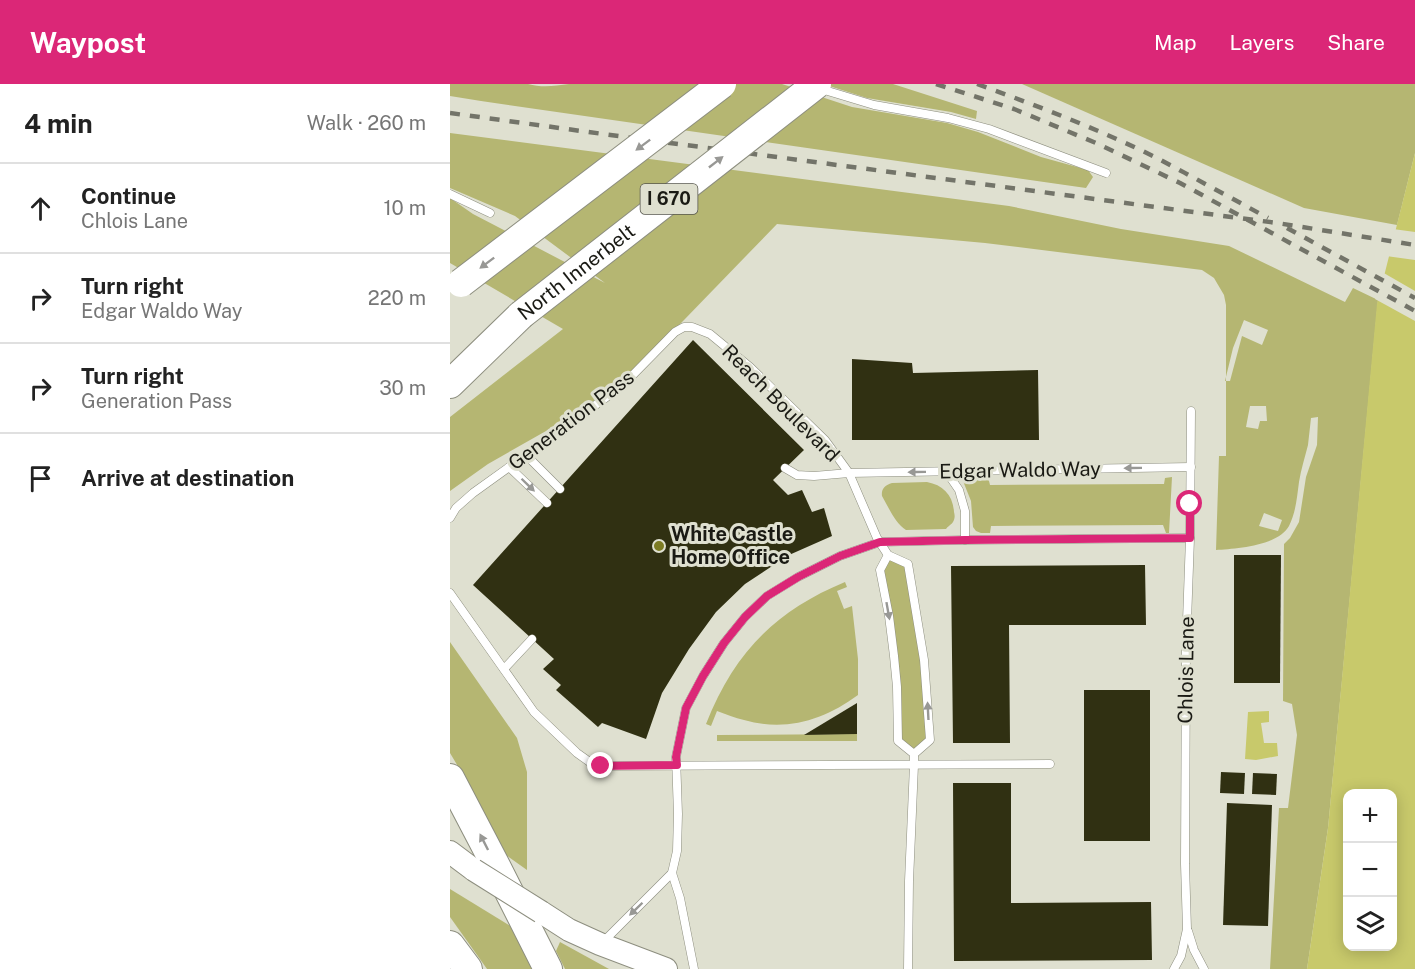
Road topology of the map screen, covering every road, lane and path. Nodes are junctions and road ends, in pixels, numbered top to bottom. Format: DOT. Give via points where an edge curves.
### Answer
graph roads {
  1 [pos="723,84"];
  2 [pos="806,84"];
  3 [pos="817,84"];
  4 [pos="1106,173"];
  5 [pos="450,194"];
  6 [pos="490,213"];
  7 [pos="454,288"];
  8 [pos="521,315"];
  9 [pos="692,327"];
  10 [pos="450,371"];
  11 [pos="450,384"];
  12 [pos="1191,411"];
  13 [pos="526,455"];
  14 [pos="509,467"];
  15 [pos="1191,467"];
  16 [pos="785,468"];
  17 [pos="946,471"];
  18 [pos="849,473"];
  19 [pos="560,489"];
  20 [pos="547,503"];
  21 [pos="450,518"];
  22 [pos="1190,538"];
  23 [pos="965,540"];
  24 [pos="880,542"];
  25 [pos="888,555"];
  26 [pos="450,593"];
  27 [pos="532,639"];
  28 [pos="504,669"];
  29 [pos="914,754"];
  30 [pos="1050,764"];
  31 [pos="677,765"];
  32 [pos="914,765"];
  33 [pos="450,778"];
  34 [pos="450,852"];
  35 [pos="672,873"];
  36 [pos="1187,929"];
  37 [pos="600,944"];
  38 [pos="450,945"];
  39 [pos="468,969"];
  40 [pos="548,969"];
  41 [pos="666,969"];
  42 [pos="694,969"];
  43 [pos="908,969"];
  44 [pos="1174,969"];
  45 [pos="1204,969"];
  1 -- 7 [label="highway, one-way, bridge"];
  2 -- 4 [label="lane" via="874,105 989,129"];
  8 -- 3 [label="highway, North Innerbelt / I 670, one-way, bridge"];
  5 -- 6 [label="lane"];
  8 -- 10 [label="highway, North Innerbelt / I 670"];
  8 -- 11 [label="highway"];
  9 -- 13 [label="lane, Generation Pass" via="675,332 622,386"];
  9 -- 18 [label="lane, Reach Boulevard" via="710,334 750,367 825,441"];
  12 -- 15 [label="lane, Chlois Lane"];
  13 -- 14 [label="lane, Generation Pass"];
  13 -- 19 [label="lane"];
  14 -- 20 [label="lane, one-way"];
  14 -- 21 [label="lane, Generation Pass" via="473,493"];
  15 -- 17 [label="lane, Edgar Waldo Way, one-way"];
  15 -- 22 [label="lane, Chlois Lane"];
  16 -- 18 [label="lane, Edgar Waldo Way" via="796,475"];
  17 -- 18 [label="lane, Edgar Waldo Way, one-way"];
  17 -- 23 [label="lane" via="959,490 965,511"];
  18 -- 24 [label="lane, Reach Boulevard"];
  22 -- 23 [label="lane"];
  22 -- 36 [label="lane, Chlois Lane" via="1186,649"];
  23 -- 24 [label="lane"];
  24 -- 25 [label="lane, Reach Boulevard"];
  24 -- 31 [label="lane" via="798,577 767,596 745,617 724,643 686,708"];
  25 -- 29 [label="lane, one-way" via="880,570 894,656 898,741"];
  29 -- 25 [label="lane, Reach Boulevard, one-way" via="930,740 924,660 908,564"];
  26 -- 28 [label="lane"];
  27 -- 28 [label="lane"];
  28 -- 31 [label="lane" via="534,712 591,763"];
  29 -- 32 [label="lane"];
  30 -- 32 [label="lane"];
  31 -- 32 [label="lane"];
  31 -- 35 [label="lane" via="677,851"];
  32 -- 43 [label="lane"];
  40 -- 33 [label="highway, one-way"];
  34 -- 37 [label="street, bridge" via="569,930"];
  35 -- 37 [label="lane, one-way"];
  35 -- 42 [label="lane"];
  36 -- 44 [label="lane, Chlois Lane"];
  36 -- 45 [label="lane, Chlois Lane"];
  37 -- 41 [label="street"];
  38 -- 39 [label="highway"];
}
